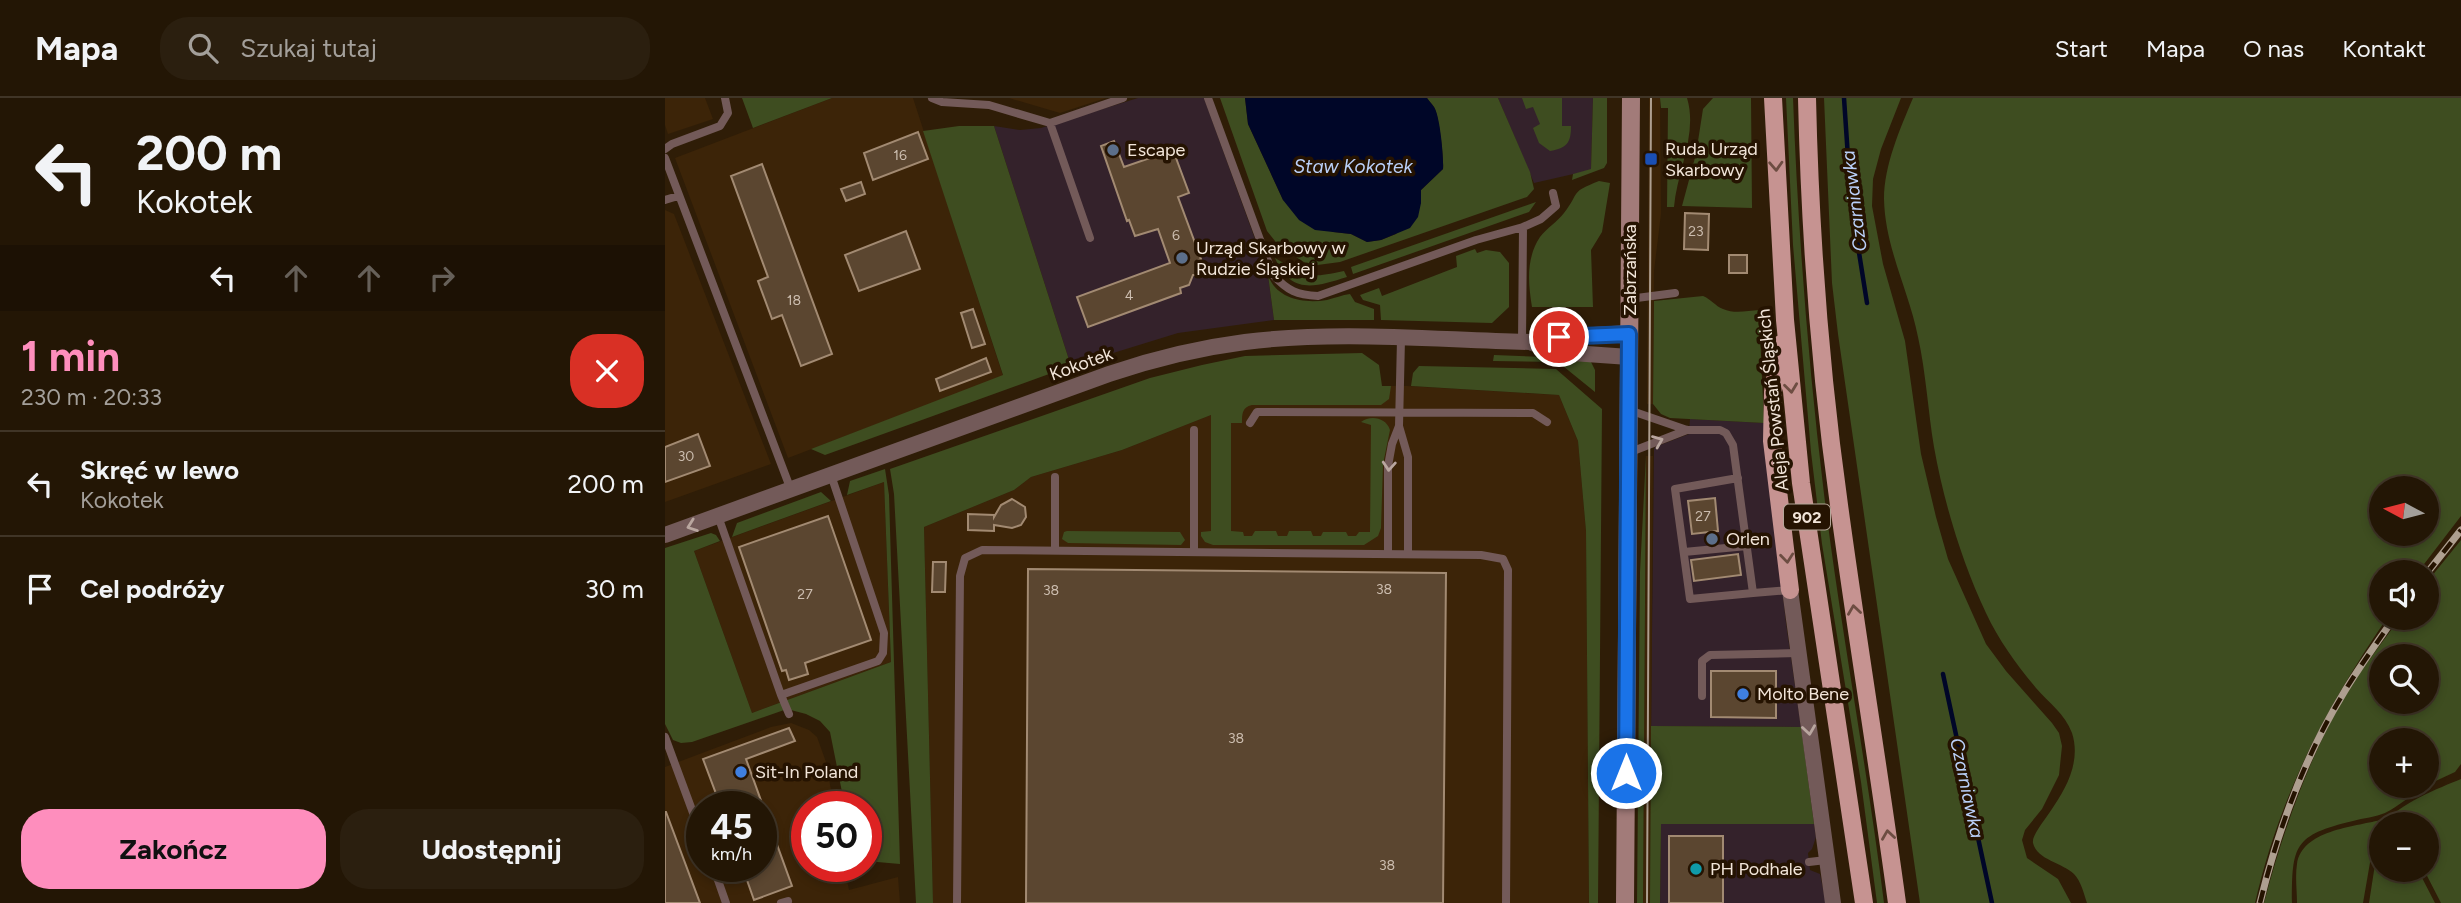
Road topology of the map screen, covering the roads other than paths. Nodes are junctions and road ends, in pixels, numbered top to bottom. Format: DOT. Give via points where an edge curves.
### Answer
graph roads {
  1 [pos="725,98"];
  2 [pos="932,98"];
  3 [pos="1123,98"];
  4 [pos="1208,98"];
  5 [pos="1631,98"];
  6 [pos="1773,98"];
  7 [pos="1807,98"];
  8 [pos="1050,122"];
  9 [pos="665,149"];
  10 [pos="665,158"];
  11 [pos="1553,192"];
  12 [pos="678,196"];
  13 [pos="665,200"];
  14 [pos="1523,227"];
  15 [pos="1090,238"];
  16 [pos="1675,293"];
  17 [pos="1629,299"];
  18 [pos="1785,320"];
  19 [pos="1629,334"];
  20 [pos="1401,339"];
  21 [pos="1526,342"];
  22 [pos="1629,357"];
  23 [pos="1629,410"];
  24 [pos="1399,411"];
  25 [pos="1547,422"];
  26 [pos="1250,423"];
  27 [pos="1399,426"];
  28 [pos="1194,430"];
  29 [pos="1687,430"];
  30 [pos="1628,453"];
  31 [pos="831,475"];
  32 [pos="1055,477"];
  33 [pos="1738,478"];
  34 [pos="791,490"];
  35 [pos="718,516"];
  36 [pos="665,535"];
  37 [pos="1747,546"];
  38 [pos="1055,551"];
  39 [pos="1194,552"];
  40 [pos="1684,552"];
  41 [pos="1388,554"];
  42 [pos="1408,554"];
  43 [pos="1790,590"];
  44 [pos="1753,593"];
  45 [pos="1798,653"];
  46 [pos="781,695"];
  47 [pos="1702,696"];
  48 [pos="789,714"];
  49 [pos="665,737"];
  50 [pos="686,793"];
  51 [pos="1826,860"];
  52 [pos="1809,862"];
  53 [pos="719,882"];
  54 [pos="726,903"];
  55 [pos="957,903"];
  56 [pos="1506,903"];
  57 [pos="1625,903"];
  58 [pos="1833,903"];
  59 [pos="1864,903"];
  60 [pos="1897,903"];
  1 -- 9 [label="lane" via="729,113 720,127"];
  2 -- 8 [label="lane" via="989,105"];
  3 -- 8 [label="lane"];
  4 -- 14 [label="lane" via="1273,275 1285,288 1318,296"];
  5 -- 17 [label="main road, Zabrzańska"];
  6 -- 18 [label="main road, Aleja Powstań Śląskich / 902, one-way"];
  60 -- 7 [label="main road, 902, one-way" via="1829,428 1815,277"];
  8 -- 15 [label="lane"];
  10 -- 12 [label="lane"];
  11 -- 14 [label="lane" via="1556,206"];
  12 -- 13 [label="lane"];
  12 -- 34 [label="lane"];
  14 -- 21 [label="lane"];
  16 -- 17 [label="lane"];
  17 -- 19 [label="main road, Zabrzańska"];
  18 -- 43 [label="main road, one-way" via="1771,416"];
  18 -- 59 [label="main road, Aleja Powstań Śląskich / 902, one-way" via="1801,483"];
  19 -- 21 [label="street, Kokotek"];
  19 -- 22 [label="main road, Zabrzańska"];
  20 -- 21 [label="street, Kokotek"];
  20 -- 24 [label="lane"];
  20 -- 31 [label="street, Kokotek" via="1265,340 1161,358"];
  21 -- 22 [label="street, Kokotek" via="1558,352"];
  22 -- 23 [label="main road, Zabrzańska"];
  23 -- 29 [label="lane"];
  23 -- 30 [label="main road, Zabrzańska"];
  24 -- 25 [label="lane" via="1533,413"];
  24 -- 26 [label="lane" via="1257,412"];
  24 -- 27 [label="lane"];
  27 -- 41 [label="lane, one-way" via="1389,456"];
  27 -- 42 [label="lane" via="1408,457"];
  28 -- 39 [label="lane"];
  30 -- 29 [label="lane, one-way"];
  29 -- 33 [label="lane" via="1726,433 1733,445"];
  30 -- 57 [label="main road, Zabrzańska"];
  31 -- 34 [label="street, Kokotek"];
  31 -- 46 [label="lane" via="884,633 883,653 878,661"];
  32 -- 38 [label="lane"];
  33 -- 37 [label="lane"];
  33 -- 40 [label="lane" via="1675,489"];
  34 -- 35 [label="street, Kokotek"];
  35 -- 36 [label="street, Kokotek, one-way"];
  35 -- 46 [label="lane"];
  37 -- 40 [label="lane"];
  37 -- 44 [label="lane"];
  38 -- 39 [label="lane"];
  38 -- 55 [label="lane" via="982,550 965,558 960,576"];
  39 -- 41 [label="lane"];
  40 -- 44 [label="lane" via="1690,598"];
  41 -- 42 [label="lane"];
  42 -- 56 [label="lane" via="1481,555 1503,559 1508,570"];
  43 -- 44 [label="lane"];
  43 -- 45 [label="street"];
  45 -- 47 [label="lane" via="1710,654 1702,661"];
  45 -- 51 [label="street, one-way"];
  46 -- 48 [label="lane"];
  49 -- 50 [label="lane"];
  51 -- 52 [label="lane"];
  51 -- 58 [label="street"];
  53 -- 54 [label="lane"];
}
